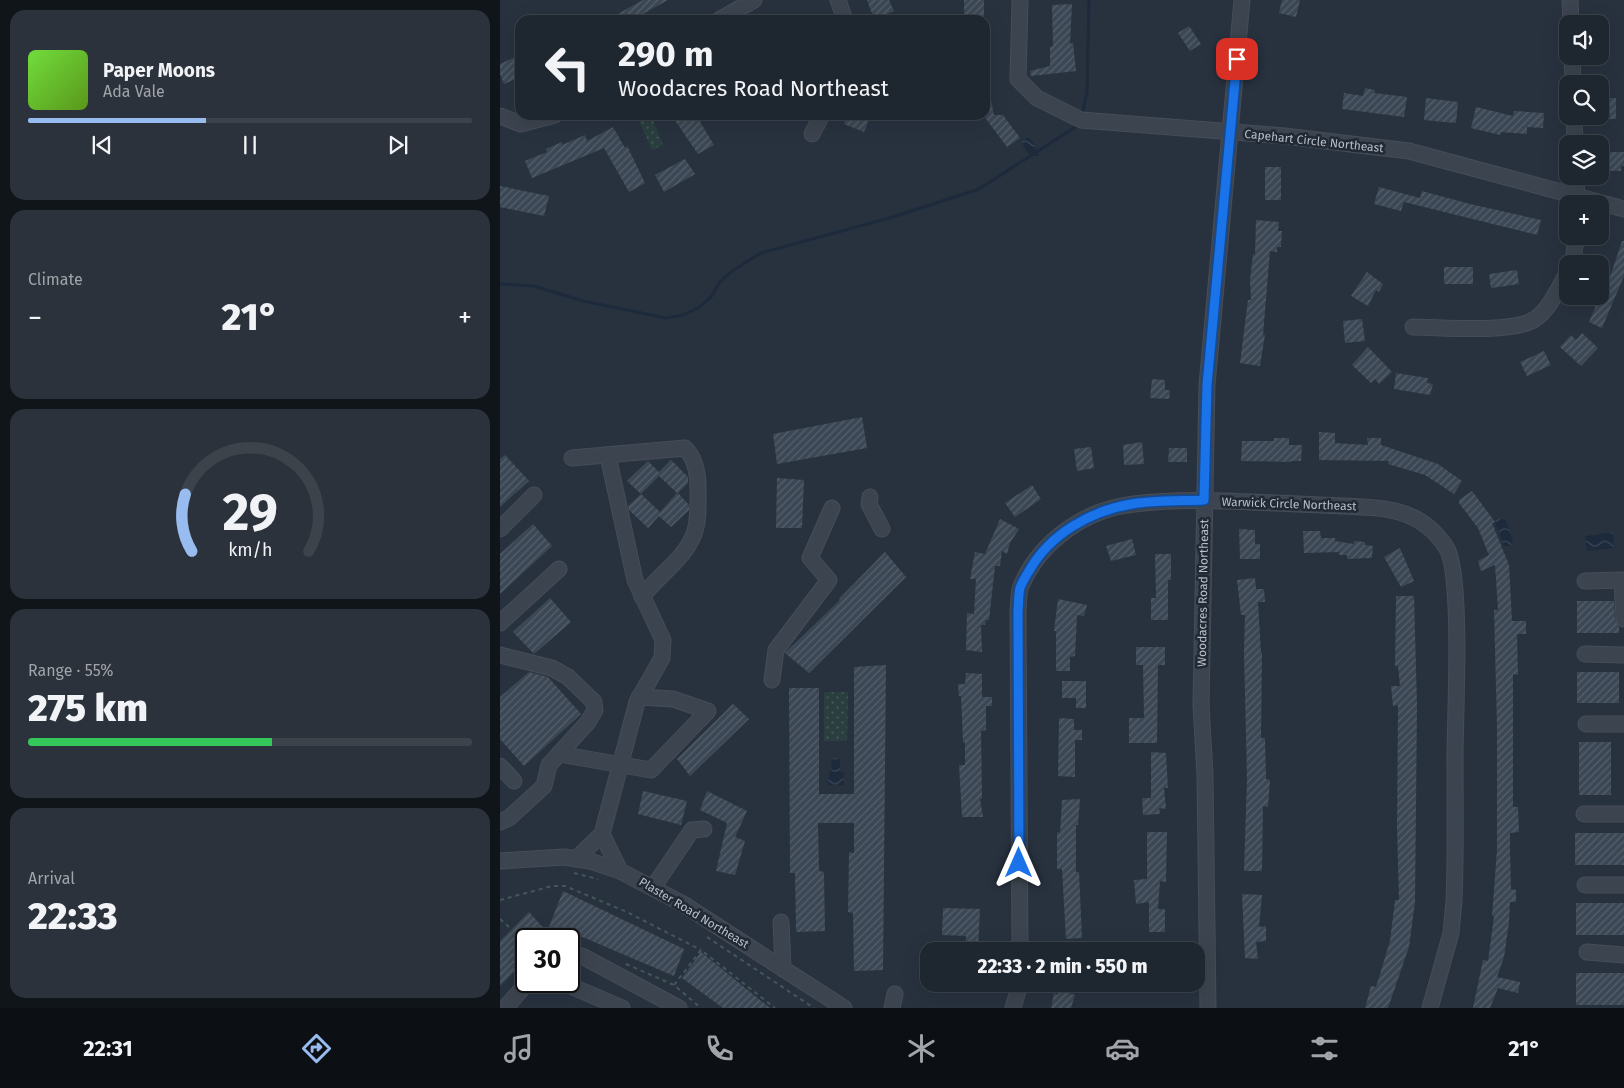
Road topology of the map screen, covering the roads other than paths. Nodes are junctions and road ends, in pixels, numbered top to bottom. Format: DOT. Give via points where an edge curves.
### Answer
graph roads {
  1 [pos="754,0"];
  2 [pos="838,0"];
  3 [pos="1020,0"];
  4 [pos="1242,0"];
  5 [pos="1570,0"];
  6 [pos="728,15"];
  7 [pos="843,15"];
  8 [pos="1571,15"];
  9 [pos="500,116"];
  10 [pos="536,120"];
  11 [pos="819,120"];
  12 [pos="1230,133"];
  13 [pos="812,134"];
  14 [pos="1563,195"];
  15 [pos="1609,206"];
  16 [pos="1624,209"];
  17 [pos="1559,287"];
  18 [pos="1413,327"];
  19 [pos="608,456"];
  20 [pos="572,458"];
  21 [pos="534,495"];
  22 [pos="870,497"];
  23 [pos="1204,500"];
  24 [pos="832,508"];
  25 [pos="500,529"];
  26 [pos="882,529"];
  27 [pos="559,569"];
  28 [pos="1585,581"];
  29 [pos="642,597"];
  30 [pos="1624,619"];
  31 [pos="500,623"];
  32 [pos="1586,654"];
  33 [pos="500,655"];
  34 [pos="1624,655"];
  35 [pos="772,680"];
  36 [pos="639,697"];
  37 [pos="1586,724"];
  38 [pos="1624,724"];
  39 [pos="559,754"];
  40 [pos="621,765"];
  41 [pos="500,766"];
  42 [pos="514,780"];
  43 [pos="1584,814"];
  44 [pos="1624,814"];
  45 [pos="500,822"];
  46 [pos="704,829"];
  47 [pos="602,834"];
  48 [pos="500,861"];
  49 [pos="574,866"];
  50 [pos="620,871"];
  51 [pos="1585,885"];
  52 [pos="1624,885"];
  53 [pos="654,886"];
  54 [pos="781,922"];
  55 [pos="1020,942"];
  56 [pos="1587,952"];
  57 [pos="580,955"];
  58 [pos="1624,955"];
  59 [pos="783,969"];
  60 [pos="580,990"];
  61 [pos="1018,992"];
  62 [pos="518,993"];
  63 [pos="505,1008"];
  64 [pos="622,1008"];
  65 [pos="679,1008"];
  66 [pos="844,1008"];
  67 [pos="1013,1008"];
  68 [pos="1208,1008"];
  69 [pos="1430,1008"];
  1 -- 6 [label="street"];
  2 -- 7 [label="street"];
  3 -- 12 [label="street, Capehart Circle Northeast" via="1018,79 1037,98 1081,120"];
  4 -- 12 [label="street, Woodacres Road Northeast"];
  5 -- 8 [label="street"];
  9 -- 10 [label="street" via="521,124"];
  11 -- 13 [label="street"];
  12 -- 14 [label="street, Capehart Circle Northeast" via="1409,151"];
  12 -- 23 [label="street, Woodacres Road Northeast" via="1207,385"];
  15 -- 16 [label="street, Capehart Circle Northeast"];
  17 -- 18 [label="street" via="1547,307 1523,325"];
  19 -- 20 [label="street"];
  19 -- 29 [label="street" via="635,580"];
  19 -- 29 [label="street" via="685,448 691,454 698,478 694,534 682,554"];
  21 -- 25 [label="street"];
  22 -- 26 [label="street" via="869,504"];
  23 -- 55 [label="street, Warwick Circle Northeast" via="1133,504 1107,510 1071,526 1050,542 1020,587"];
  23 -- 68 [label="street, Woodacres Road Northeast" via="1201,705"];
  23 -- 69 [label="street, Warwick Circle Northeast" via="1388,508 1423,522 1448,548 1456,607 1455,870 1451,933"];
  24 -- 35 [label="street" via="810,558 828,580 776,650"];
  27 -- 31 [label="street"];
  28 -- 30 [label="street" via="1622,580"];
  29 -- 36 [label="street" via="663,640 664,651"];
  32 -- 34 [label="street"];
  33 -- 39 [label="street" via="552,668 568,677 594,702 595,710 588,722"];
  36 -- 40 [label="street"];
  36 -- 40 [label="street" via="673,699 708,711 651,770"];
  37 -- 38 [label="street"];
  39 -- 40 [label="street"];
  39 -- 45 [label="street" via="549,765 544,786 510,818"];
  40 -- 47 [label="street"];
  41 -- 42 [label="street"];
  43 -- 44 [label="street"];
  46 -- 53 [label="street" via="692,830"];
  47 -- 49 [label="street"];
  47 -- 50 [label="street"];
  48 -- 49 [label="street, Plaster Road Northeast" via="538,858"];
  49 -- 50 [label="street, Plaster Road Northeast"];
  50 -- 53 [label="street, Plaster Road Northeast"];
  51 -- 52 [label="street"];
  53 -- 59 [label="street, Plaster Road Northeast"];
  54 -- 59 [label="street"];
  56 -- 58 [label="street"];
  57 -- 65 [label="street"];
  59 -- 66 [label="street, Plaster Road Northeast"];
  60 -- 64 [label="street"];
  61 -- 67 [label="street"];
  62 -- 63 [label="street"];
}
